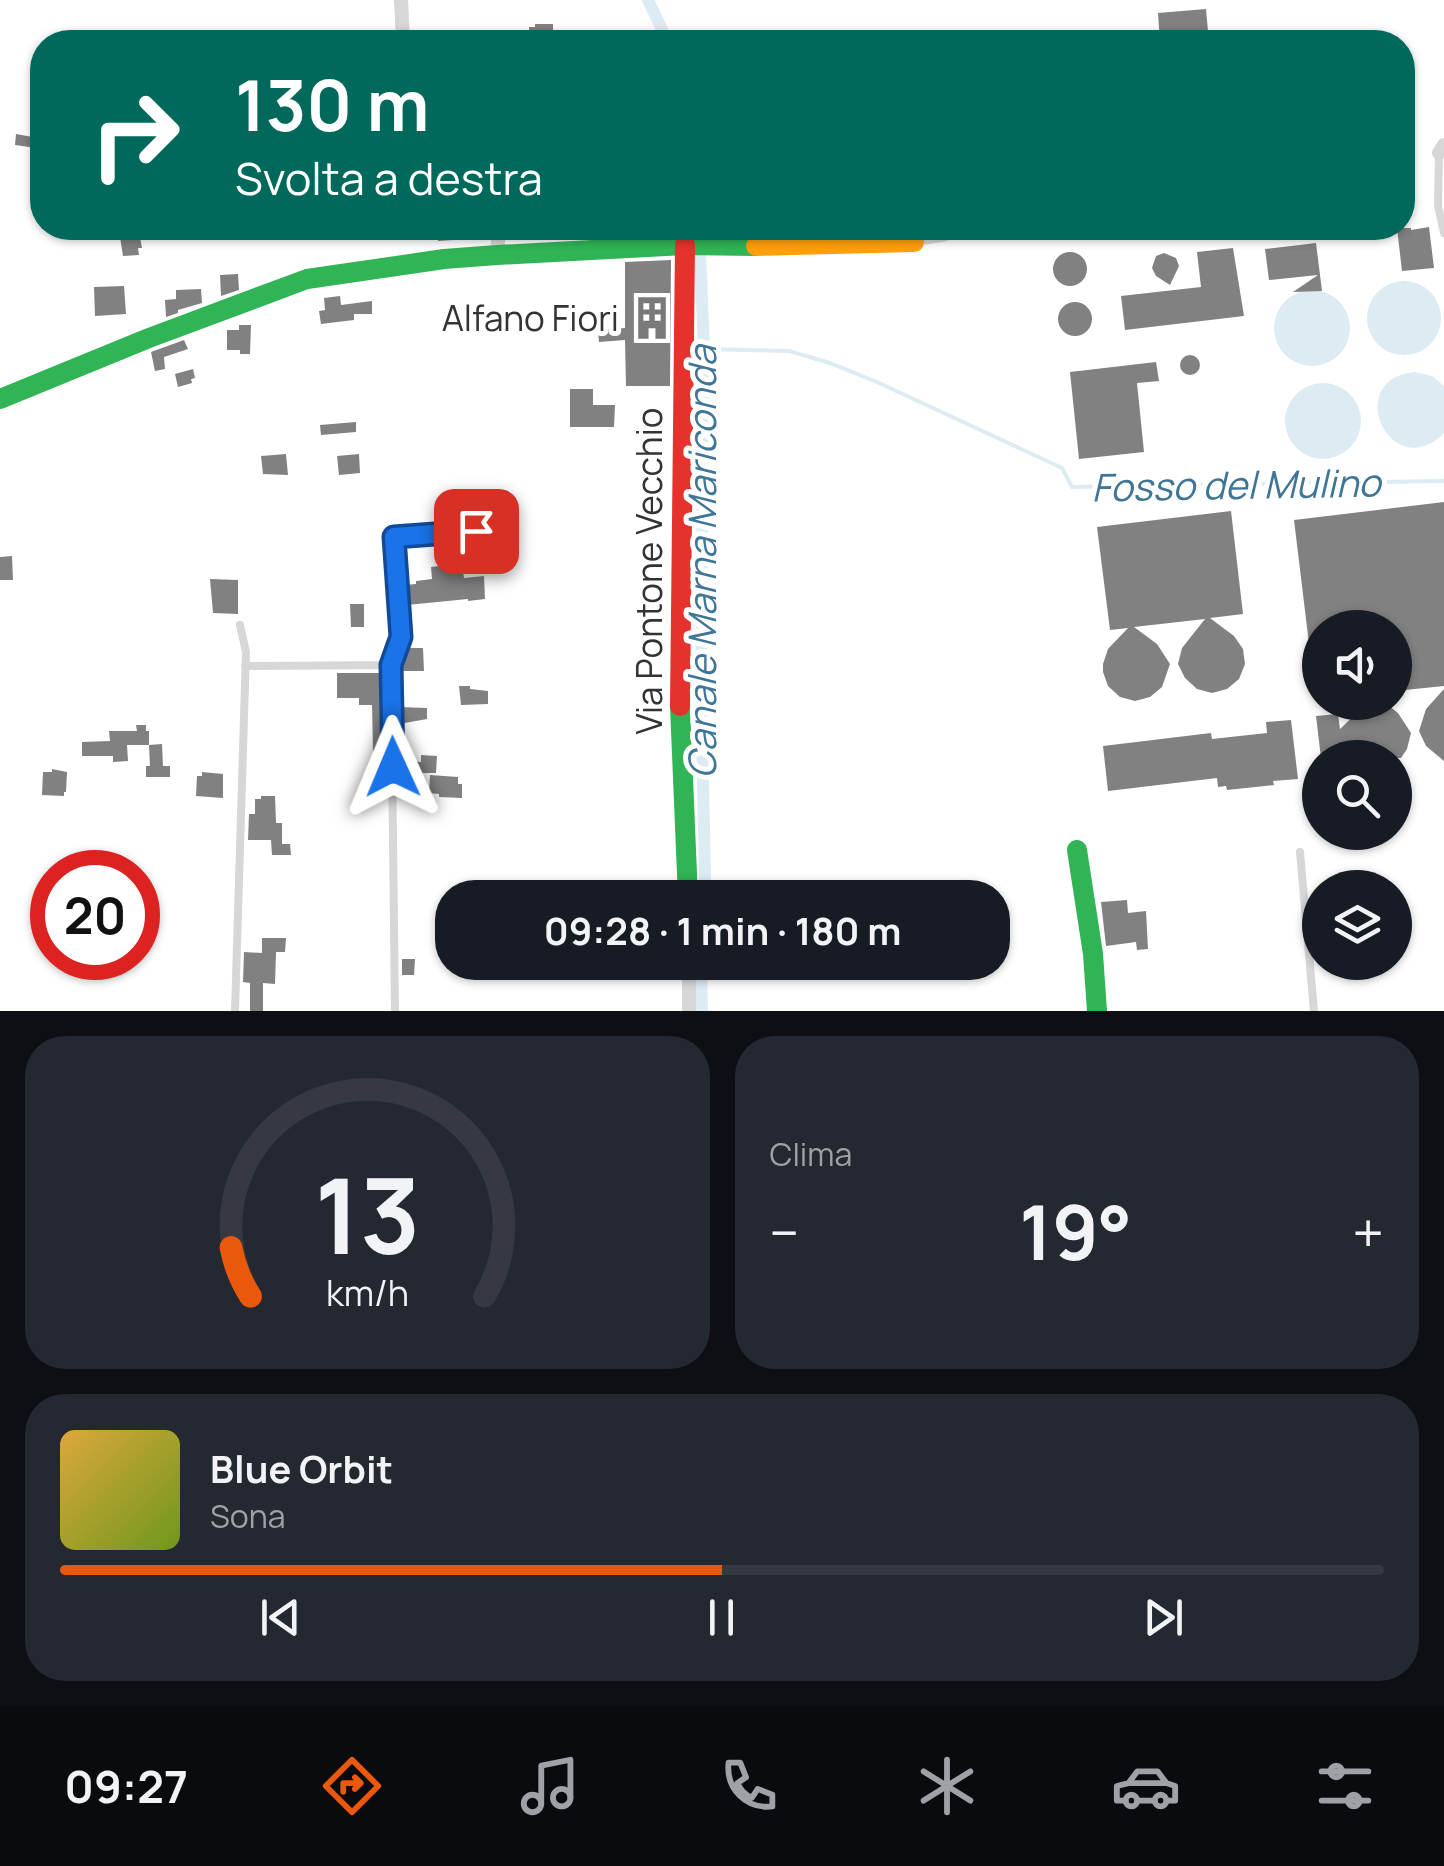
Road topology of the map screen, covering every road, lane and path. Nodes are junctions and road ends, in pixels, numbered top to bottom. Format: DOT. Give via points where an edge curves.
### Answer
graph roads {
  1 [pos="401,0"];
  2 [pos="402,30"];
  3 [pos="1442,149"];
  4 [pos="1444,233"];
  5 [pos="498,240"];
  6 [pos="749,240"];
  7 [pos="861,240"];
  8 [pos="929,240"];
  9 [pos="914,242"];
  10 [pos="695,245"];
  11 [pos="497,255"];
  12 [pos="0,400"];
  13 [pos="476,531"];
  14 [pos="240,626"];
  15 [pos="391,665"];
  16 [pos="245,666"];
  17 [pos="1078,850"];
  18 [pos="1300,852"];
  19 [pos="687,880"];
  20 [pos="689,980"];
  21 [pos="235,1011"];
  22 [pos="394,1011"];
  23 [pos="689,1011"];
  24 [pos="1097,1011"];
  25 [pos="1314,1011"];
  1 -- 2 [label="street"];
  3 -- 4 [label="lane" via="1438,206"];
  5 -- 11 [label="street"];
  6 -- 10 [label="street"];
  7 -- 9 [label="street"];
  8 -- 9 [label="lane"];
  10 -- 11 [label="street"];
  10 -- 19 [label="street, Via Pontone Vecchio" via="680,736"];
  11 -- 12 [label="street" via="307,279"];
  13 -- 15 [label="lane" via="394,537 401,637"];
  14 -- 16 [label="lane"];
  15 -- 16 [label="lane"];
  15 -- 22 [label="lane"];
  16 -- 21 [label="lane"];
  17 -- 24 [label="street"];
  18 -- 25 [label="lane"];
  20 -- 23 [label="street"];
}
